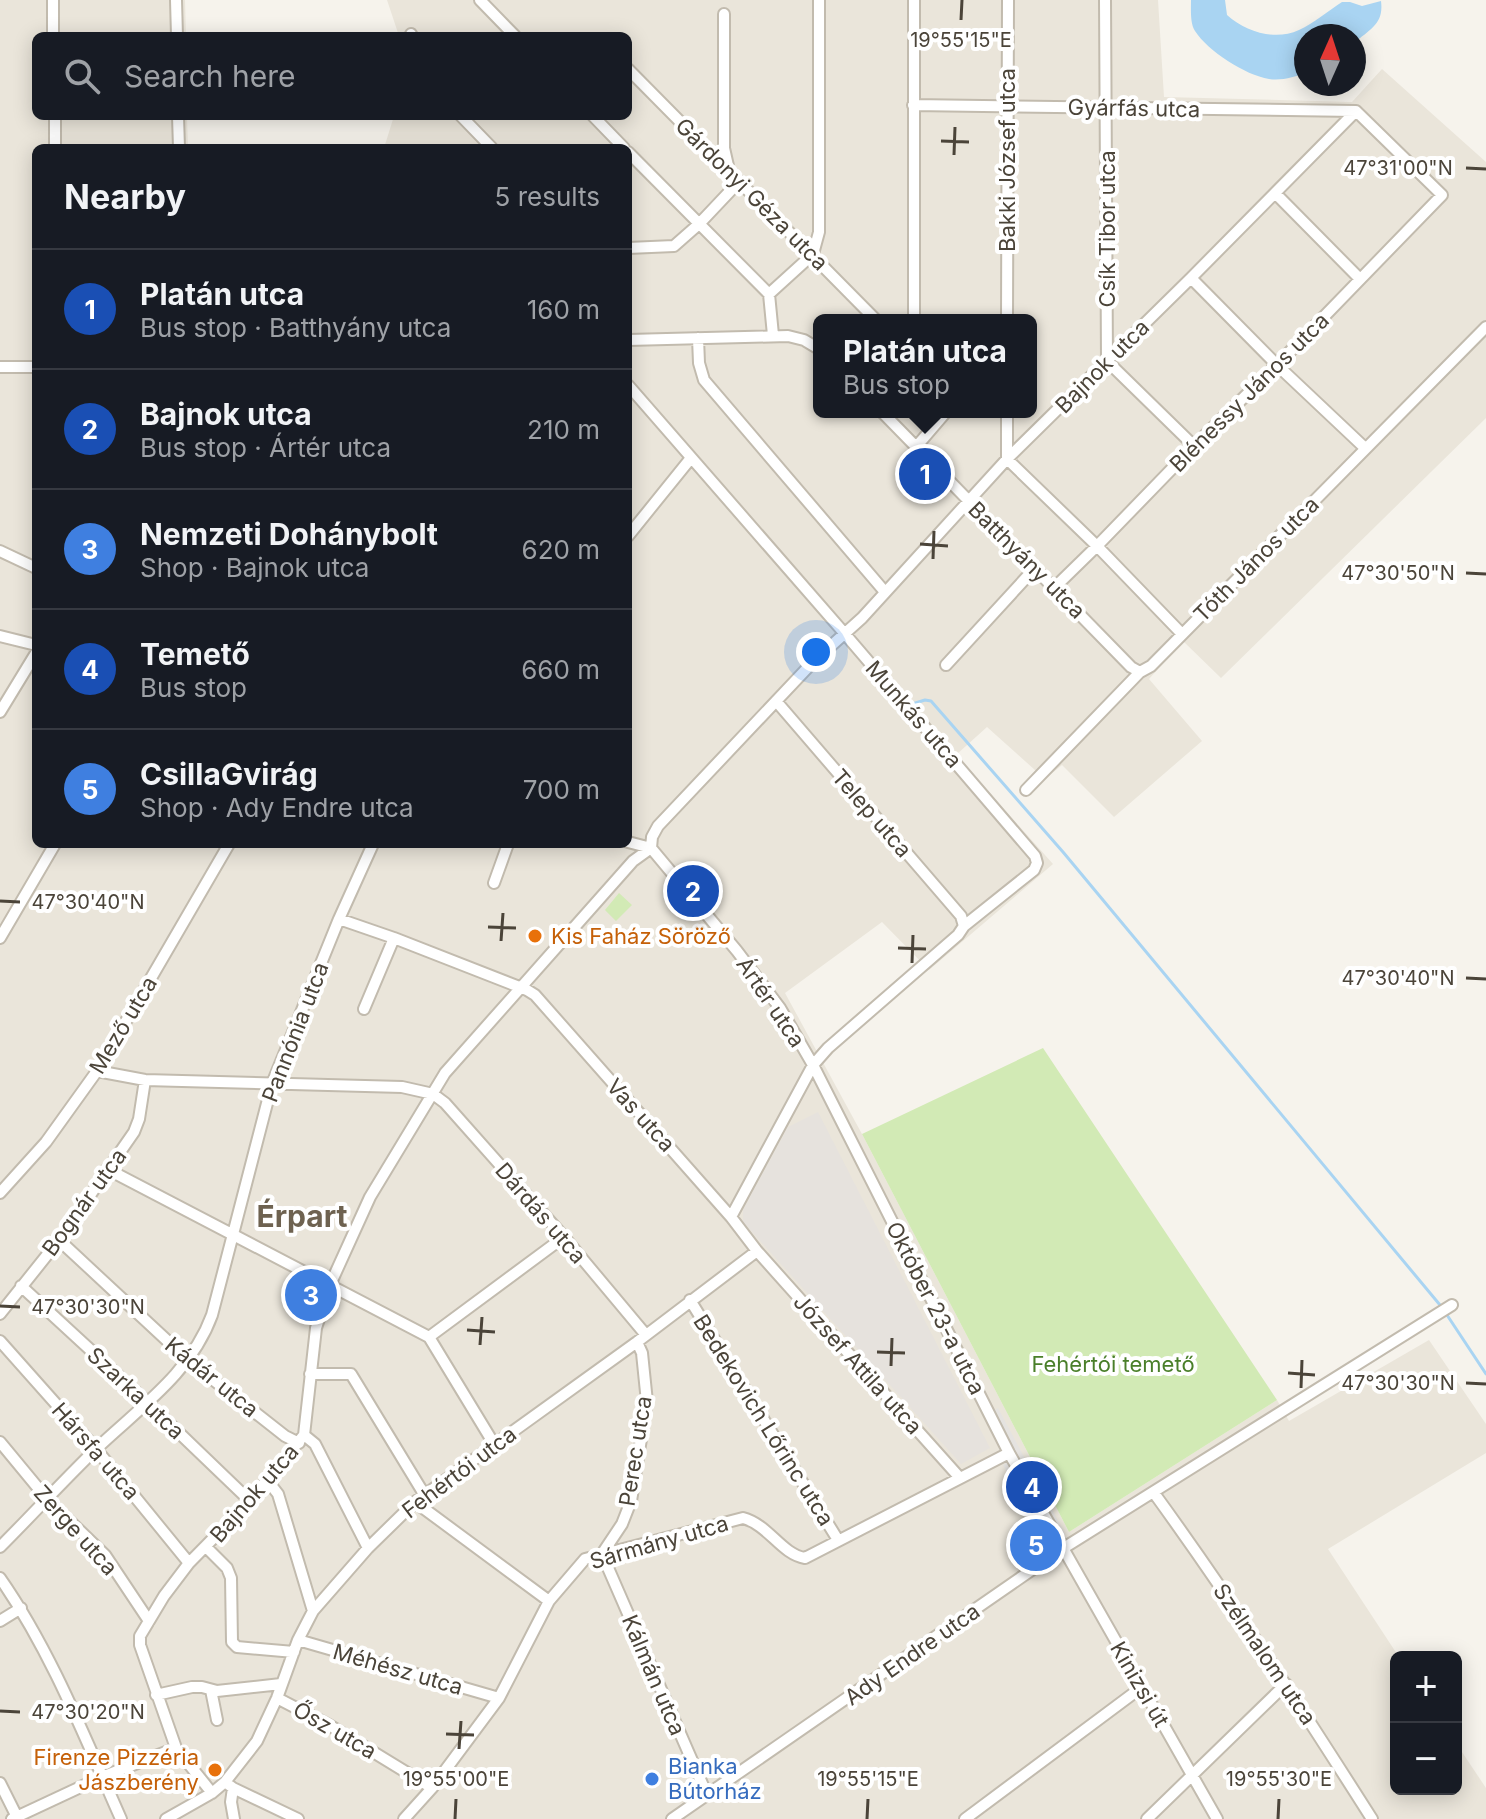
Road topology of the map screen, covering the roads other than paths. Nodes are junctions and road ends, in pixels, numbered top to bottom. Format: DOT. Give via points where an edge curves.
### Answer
graph roads {
  1 [pos="53,0"];
  2 [pos="176,0"];
  3 [pos="480,0"];
  4 [pos="819,0"];
  5 [pos="914,0"];
  6 [pos="1008,0"];
  7 [pos="1105,0"];
  8 [pos="724,14"];
  9 [pos="53,32"];
  10 [pos="177,32"];
  11 [pos="511,32"];
  12 [pos="632,73"];
  13 [pos="913,105"];
  14 [pos="1007,106"];
  15 [pos="1106,107"];
  16 [pos="1356,111"];
  17 [pos="55,120"];
  18 [pos="178,120"];
  19 [pos="465,120"];
  20 [pos="597,120"];
  21 [pos="55,144"];
  22 [pos="179,144"];
  23 [pos="488,144"];
  24 [pos="619,144"];
  25 [pos="632,158"];
  26 [pos="731,174"];
  27 [pos="1275,193"];
  28 [pos="699,224"];
  29 [pos="632,248"];
  30 [pos="813,254"];
  31 [pos="1191,278"];
  32 [pos="1360,279"];
  33 [pos="769,294"];
  34 [pos="870,314"];
  35 [pos="914,314"];
  36 [pos="1007,314"];
  37 [pos="1486,327"];
  38 [pos="773,335"];
  39 [pos="698,338"];
  40 [pos="632,340"];
  41 [pos="813,345"];
  42 [pos="1107,361"];
  43 [pos="1277,365"];
  44 [pos="0,367"];
  45 [pos="32,367"];
  46 [pos="632,390"];
  47 [pos="888,418"];
  48 [pos="941,418"];
  49 [pos="1007,418"];
  50 [pos="1194,446"];
  51 [pos="916,447"];
  52 [pos="1365,448"];
  53 [pos="691,458"];
  54 [pos="1007,459"];
  55 [pos="969,502"];
  56 [pos="632,531"];
  57 [pos="1097,546"];
  58 [pos="0,551"];
  59 [pos="32,566"];
  60 [pos="1035,568"];
  61 [pos="1055,587"];
  62 [pos="885,592"];
  63 [pos="845,634"];
  64 [pos="1182,634"];
  65 [pos="0,636"];
  66 [pos="32,644"];
  67 [pos="32,660"];
  68 [pos="946,665"];
  69 [pos="1140,672"];
  70 [pos="776,701"];
  71 [pos="0,712"];
  72 [pos="1026,790"];
  73 [pos="632,843"];
  74 [pos="53,848"];
  75 [pos="227,848"];
  76 [pos="371,848"];
  77 [pos="507,848"];
  78 [pos="651,848"];
  79 [pos="494,883"];
  80 [pos="339,919"];
  81 [pos="964,926"];
  82 [pos="0,938"];
  83 [pos="394,938"];
  84 [pos="519,987"];
  85 [pos="364,1009"];
  86 [pos="813,1065"];
  87 [pos="97,1071"];
  88 [pos="145,1080"];
  89 [pos="272,1084"];
  90 [pos="433,1094"];
  91 [pos="107,1169"];
  92 [pos="1,1188"];
  93 [pos="731,1217"];
  94 [pos="233,1234"];
  95 [pos="564,1237"];
  96 [pos="59,1240"];
  97 [pos="757,1251"];
  98 [pos="330,1285"];
  99 [pos="21,1286"];
  100 [pos="690,1300"];
  101 [pos="1452,1305"];
  102 [pos="0,1314"];
  103 [pos="429,1337"];
  104 [pos="642,1338"];
  105 [pos="0,1341"];
  106 [pos="188,1360"];
  107 [pos="310,1374"];
  108 [pos="148,1403"];
  109 [pos="302,1439"];
  110 [pos="0,1442"];
  111 [pos="494,1444"];
  112 [pos="96,1449"];
  113 [pos="1009,1453"];
  114 [pos="960,1478"];
  115 [pos="267,1480"];
  116 [pos="1154,1493"];
  117 [pos="424,1494"];
  118 [pos="48,1500"];
  119 [pos="250,1501"];
  120 [pos="415,1502"];
  121 [pos="838,1540"];
  122 [pos="0,1547"];
  123 [pos="206,1547"];
  124 [pos="368,1548"];
  125 [pos="1062,1549"];
  126 [pos="602,1554"];
  127 [pos="189,1563"];
  128 [pos="0,1578"];
  129 [pos="549,1601"];
  130 [pos="21,1608"];
  131 [pos="313,1611"];
  132 [pos="0,1621"];
  133 [pos="149,1621"];
  134 [pos="298,1640"];
  135 [pos="294,1652"];
  136 [pos="281,1684"];
  137 [pos="1286,1684"];
  138 [pos="1142,1687"];
  139 [pos="211,1690"];
  140 [pos="156,1695"];
  141 [pos="277,1698"];
  142 [pos="499,1698"];
  143 [pos="217,1720"];
  144 [pos="176,1748"];
  145 [pos="1192,1774"];
  146 [pos="102,1777"];
  147 [pos="0,1783"];
  148 [pos="229,1785"];
  149 [pos="432,1788"];
  150 [pos="212,1793"];
  151 [pos="707,1795"];
  152 [pos="686,1815"];
  153 [pos="14,1818"];
  154 [pos="121,1819"];
  155 [pos="166,1819"];
  156 [pos="234,1819"];
  157 [pos="298,1819"];
  158 [pos="404,1819"];
  159 [pos="672,1819"];
  160 [pos="965,1819"];
  161 [pos="1147,1819"];
  162 [pos="1217,1819"];
  163 [pos="1372,1819"];
  1 -- 9 [label="street"];
  2 -- 10 [label="street"];
  3 -- 11 [label="street"];
  4 -- 30 [label="street" via="819,232"];
  5 -- 13 [label="street"];
  6 -- 14 [label="street, Bakki József utca"];
  7 -- 15 [label="street, Csík Tibor utca"];
  8 -- 26 [label="street" via="724,148"];
  12 -- 26 [label="street, Gárdonyi Géza utca"];
  13 -- 14 [label="street, Gyárfás utca"];
  13 -- 35 [label="street"];
  14 -- 15 [label="street, Gyárfás utca"];
  14 -- 36 [label="street, Bakki József utca"];
  15 -- 16 [label="street, Gyárfás utca"];
  15 -- 42 [label="street, Csík Tibor utca"];
  16 -- 27 [label="street, Bajnok utca"];
  16 -- 32 [label="street, Blénessy János utca" via="1442,195"];
  17 -- 21 [label="street"];
  18 -- 22 [label="street"];
  19 -- 23 [label="street"];
  20 -- 24 [label="street"];
  25 -- 28 [label="street"];
  26 -- 28 [label="street" via="733,188"];
  26 -- 30 [label="street, Gárdonyi Géza utca"];
  27 -- 31 [label="street, Bajnok utca"];
  27 -- 32 [label="street"];
  28 -- 29 [label="street" via="674,246"];
  28 -- 33 [label="street"];
  30 -- 33 [label="street"];
  30 -- 34 [label="street, Gárdonyi Géza utca"];
  31 -- 42 [label="street, Bajnok utca"];
  31 -- 43 [label="street"];
  32 -- 43 [label="street, Blénessy János utca"];
  33 -- 38 [label="street"];
  37 -- 52 [label="street, Tóth János utca"];
  38 -- 39 [label="street"];
  38 -- 41 [label="street"];
  39 -- 40 [label="street"];
  39 -- 62 [label="street" via="704,380"];
  42 -- 50 [label="street"];
  42 -- 54 [label="street, Bajnok utca"];
  43 -- 50 [label="street, Blénessy János utca"];
  43 -- 52 [label="street"];
  44 -- 45 [label="street"];
  46 -- 53 [label="street, Munkás utca"];
  47 -- 51 [label="street, Batthyány utca"];
  48 -- 51 [label="street"];
  49 -- 54 [label="street"];
  50 -- 57 [label="street, Blénessy János utca"];
  51 -- 55 [label="street, Batthyány utca"];
  52 -- 64 [label="street, Tóth János utca"];
  53 -- 56 [label="street"];
  53 -- 63 [label="street, Munkás utca"];
  54 -- 55 [label="street, Bajnok utca"];
  54 -- 57 [label="street"];
  55 -- 60 [label="street, Batthyány utca"];
  55 -- 62 [label="street, Bajnok utca"];
  57 -- 61 [label="street, Blénessy János utca"];
  57 -- 64 [label="street"];
  58 -- 59 [label="street"];
  60 -- 61 [label="street, Batthyány utca"];
  60 -- 68 [label="street"];
  61 -- 69 [label="street, Batthyány utca"];
  62 -- 63 [label="street, Bajnok utca"];
  63 -- 70 [label="street, Bajnok utca"];
  63 -- 81 [label="street, Munkás utca" via="1035,856 1034,870"];
  64 -- 69 [label="street, Tóth János utca"];
  65 -- 66 [label="street"];
  67 -- 71 [label="street"];
  69 -- 72 [label="street, Tóth János utca"];
  70 -- 78 [label="street, Bajnok utca" via="658,826"];
  70 -- 81 [label="street, Telep utca" via="961,916"];
  73 -- 78 [label="street"];
  74 -- 82 [label="street"];
  75 -- 87 [label="street, Mező utca"];
  76 -- 80 [label="street, Pannónia utca"];
  77 -- 79 [label="street"];
  78 -- 84 [label="street, Bajnok utca" via="633,861"];
  78 -- 86 [label="street, Ártér utca" via="780,1008"];
  80 -- 83 [label="street, Vas utca"];
  80 -- 89 [label="street, Pannónia utca"];
  81 -- 86 [label="street"];
  83 -- 84 [label="street, Vas utca"];
  83 -- 85 [label="street"];
  84 -- 90 [label="street, Bajnok utca"];
  84 -- 93 [label="street, Vas utca" via="535,995"];
  86 -- 93 [label="street"];
  86 -- 113 [label="street, Október 23-a utca"];
  87 -- 88 [label="street"];
  87 -- 92 [label="street, Mező utca" via="46,1142"];
  88 -- 89 [label="street"];
  88 -- 91 [label="street, Bognár utca" via="134,1132"];
  89 -- 90 [label="street" via="402,1087"];
  89 -- 94 [label="street, Pannónia utca"];
  90 -- 95 [label="street, Dárdás utca"];
  90 -- 98 [label="street, Bajnok utca" via="370,1197"];
  91 -- 94 [label="street"];
  91 -- 96 [label="street, Bognár utca"];
  93 -- 97 [label="street, Vas utca"];
  94 -- 98 [label="street"];
  94 -- 106 [label="street, Pannónia utca" via="212,1315"];
  95 -- 103 [label="street"];
  95 -- 104 [label="street, Dárdás utca"];
  96 -- 99 [label="street, Bognár utca"];
  96 -- 106 [label="street, Kádár utca"];
  97 -- 100 [label="street, Fehértói utca"];
  97 -- 114 [label="street, József Attila utca"];
  98 -- 103 [label="street"];
  98 -- 107 [label="street, Bajnok utca" via="316,1328"];
  99 -- 102 [label="street, Bognár utca"];
  99 -- 108 [label="street, Szarka utca"];
  100 -- 104 [label="street, Fehértói utca"];
  100 -- 121 [label="street, Bedekovich Lőrinc utca"];
  101 -- 116 [label="street, Ady Endre utca"];
  103 -- 111 [label="street"];
  104 -- 111 [label="street, Fehértói utca"];
  104 -- 126 [label="street, Perec utca" via="647,1402 631,1501"];
  105 -- 112 [label="street, Hársfa utca"];
  106 -- 108 [label="street, Pannónia utca"];
  106 -- 109 [label="street, Kádár utca" via="285,1436"];
  107 -- 109 [label="street, Bajnok utca"];
  107 -- 117 [label="street" via="351,1374"];
  108 -- 112 [label="street, Pannónia utca"];
  108 -- 119 [label="street, Szarka utca"];
  109 -- 115 [label="street, Bajnok utca"];
  109 -- 124 [label="street" via="315,1444"];
  110 -- 118 [label="street, Zerge utca"];
  111 -- 117 [label="street, Fehértói utca"];
  112 -- 118 [label="street, Pannónia utca"];
  112 -- 127 [label="street, Hársfa utca"];
  113 -- 114 [label="street, Sármány utca"];
  113 -- 125 [label="street, Október 23-a utca"];
  114 -- 121 [label="street, Sármány utca"];
  115 -- 119 [label="street, Bajnok utca"];
  115 -- 131 [label="street" via="278,1494"];
  116 -- 125 [label="street, Ady Endre utca"];
  116 -- 137 [label="street, Szélmalom utca"];
  117 -- 120 [label="street, Fehértói utca"];
  118 -- 122 [label="street, Pannónia utca"];
  118 -- 133 [label="street, Zerge utca" via="105,1555"];
  119 -- 123 [label="street, Bajnok utca"];
  120 -- 124 [label="street, Fehértói utca"];
  120 -- 129 [label="street"];
  121 -- 126 [label="street, Sármány utca" via="805,1558 795,1556 755,1521 743,1518"];
  123 -- 127 [label="street, Bajnok utca"];
  123 -- 135 [label="street" via="231,1578 232,1642 237,1647"];
  124 -- 131 [label="street, Fehértói utca"];
  125 -- 138 [label="street, Kinizsi út"];
  125 -- 151 [label="street, Ady Endre utca"];
  126 -- 129 [label="street, Sármány utca" via="585,1559"];
  126 -- 151 [label="street, Kálmán utca"];
  127 -- 133 [label="street, Bajnok utca"];
  128 -- 130 [label="street"];
  129 -- 142 [label="street, Sármány utca"];
  130 -- 132 [label="street"];
  130 -- 146 [label="street"];
  131 -- 134 [label="street, Fehértói utca"];
  133 -- 140 [label="street, Bajnok utca" via="140,1645"];
  134 -- 135 [label="street, Fehértói utca"];
  134 -- 142 [label="street, Méhész utca"];
  135 -- 136 [label="street, Fehértói utca"];
  136 -- 139 [label="street"];
  136 -- 141 [label="street, Fehértói utca"];
  137 -- 145 [label="street"];
  137 -- 163 [label="street, Szélmalom utca"];
  138 -- 145 [label="street, Kinizsi út"];
  138 -- 160 [label="street"];
  139 -- 140 [label="street" via="192,1687"];
  139 -- 143 [label="street"];
  140 -- 144 [label="street, Bajnok utca"];
  141 -- 148 [label="street, Fehértói utca"];
  141 -- 149 [label="street, Ősz utca"];
  142 -- 149 [label="street, Sármány utca"];
  144 -- 146 [label="street"];
  144 -- 150 [label="street, Bajnok utca"];
  145 -- 161 [label="street"];
  145 -- 162 [label="street, Kinizsi út"];
  146 -- 153 [label="street"];
  146 -- 154 [label="street"];
  147 -- 153 [label="street"];
  148 -- 150 [label="street, Fehértói utca"];
  148 -- 156 [label="street"];
  148 -- 157 [label="street"];
  149 -- 158 [label="street, Sármány utca"];
  150 -- 155 [label="street, Fehértói utca"];
  151 -- 152 [label="street, Ady Endre utca"];
  152 -- 159 [label="street, Ady Endre utca"];
}
